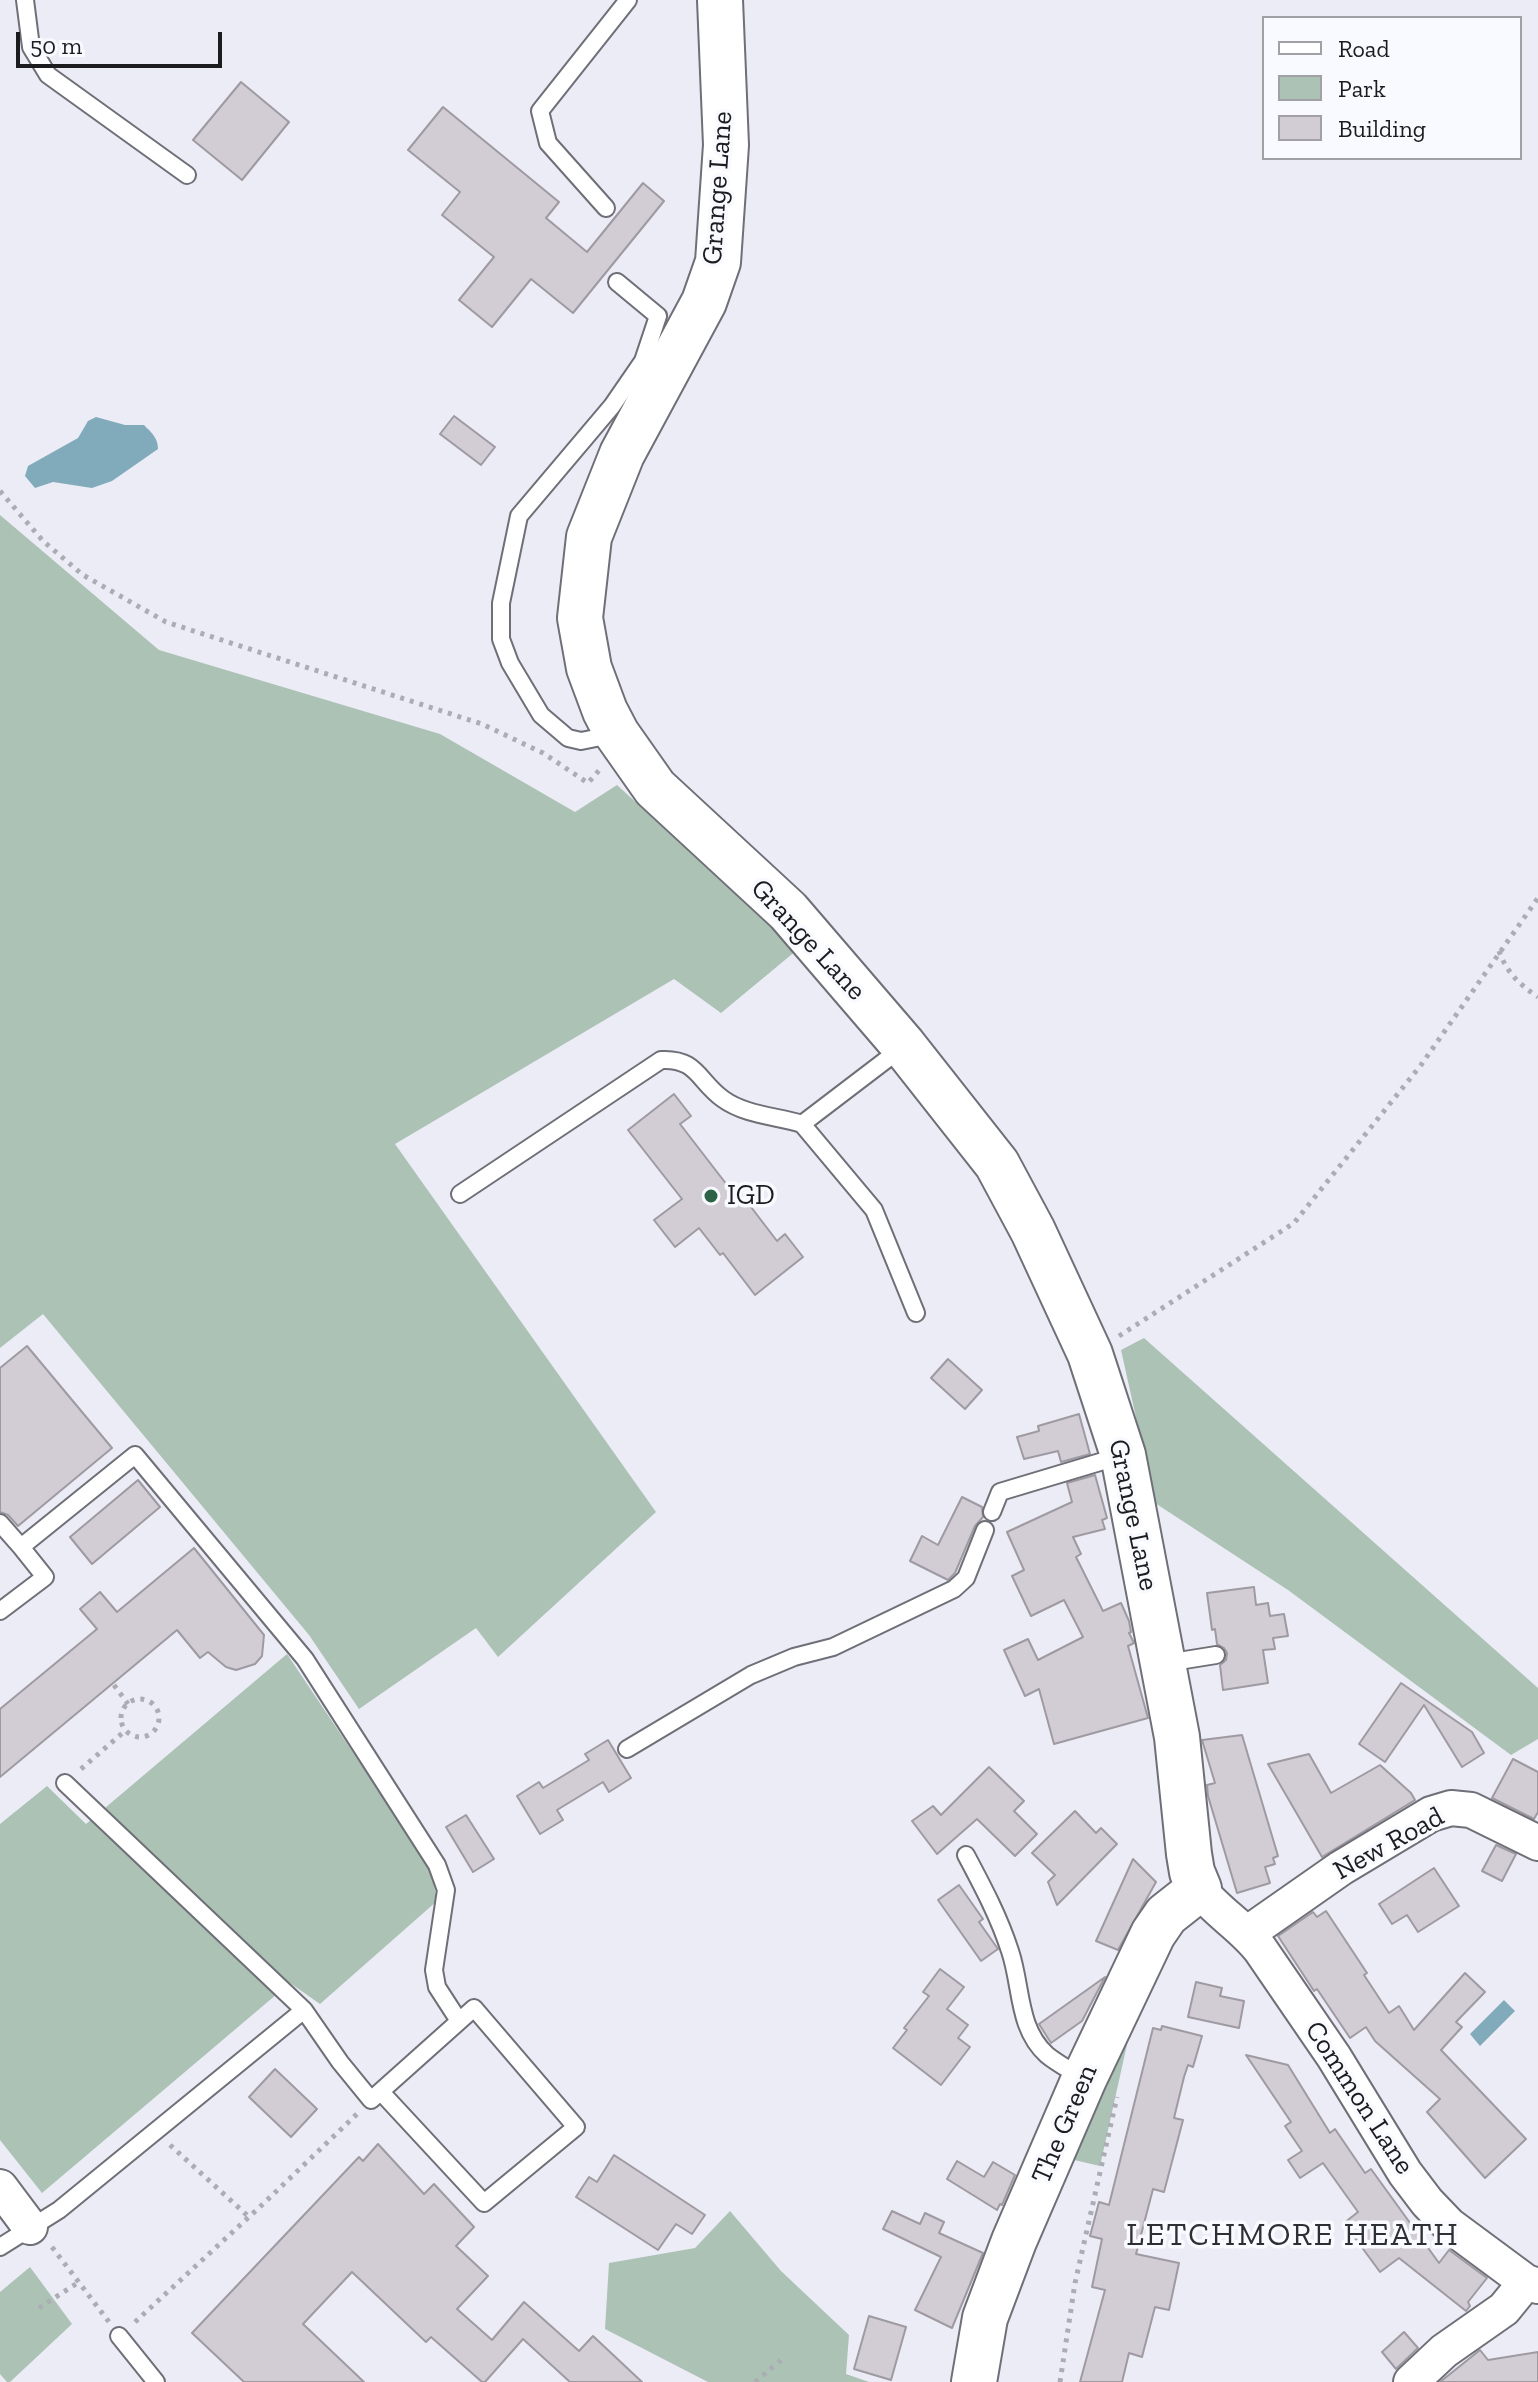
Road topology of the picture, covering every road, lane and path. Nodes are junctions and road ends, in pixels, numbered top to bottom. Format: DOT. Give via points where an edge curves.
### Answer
graph roads {
  1 [pos="25,0"];
  2 [pos="628,0"];
  3 [pos="720,0"];
  4 [pos="187,175"];
  5 [pos="606,208"];
  6 [pos="617,282"];
  7 [pos="0,491"];
  8 [pos="621,741"];
  9 [pos="1538,898"];
  10 [pos="1499,950"];
  11 [pos="1538,997"];
  12 [pos="904,1046"];
  13 [pos="802,1124"];
  14 [pos="460,1194"];
  15 [pos="916,1313"];
  16 [pos="1090,1354"];
  17 [pos="1123,1455"];
  18 [pos="992,1512"];
  19 [pos="0,1523"];
  20 [pos="985,1530"];
  21 [pos="21,1547"];
  22 [pos="0,1611"];
  23 [pos="1216,1655"];
  24 [pos="1164,1663"];
  25 [pos="114,1685"];
  26 [pos="128,1704"];
  27 [pos="126,1730"];
  28 [pos="627,1749"];
  29 [pos="65,1783"];
  30 [pos="1538,1843"];
  31 [pos="966,1855"];
  32 [pos="1199,1889"];
  33 [pos="1248,1933"];
  34 [pos="304,2010"];
  35 [pos="459,2021"];
  36 [pos="1101,2086"];
  37 [pos="376,2096"];
  38 [pos="154,2131"];
  39 [pos="0,2187"];
  40 [pos="249,2217"];
  41 [pos="30,2227"];
  42 [pos="0,2247"];
  43 [pos="79,2282"];
  44 [pos="1532,2284"];
  45 [pos="39,2308"];
  46 [pos="119,2336"];
  47 [pos="781,2360"];
  48 [pos="156,2382"];
  49 [pos="755,2382"];
  50 [pos="974,2382"];
  51 [pos="1060,2382"];
  52 [pos="1411,2382"];
  1 -- 4 [label="lane" via="31,47 48,75"];
  2 -- 5 [label="lane" via="540,111 548,143"];
  3 -- 8 [label="street, Grange Lane" via="726,145 718,262 704,302 622,454 589,537 580,618 589,668"];
  6 -- 8 [label="lane" via="658,316 643,361 612,406 519,516 501,603 501,639 541,715 568,738"];
  7 -- 8 [label="path" via="43,541 83,575 166,622 482,724 543,753 588,783"];
  8 -- 12 [label="street, Grange Lane" via="655,788 788,911"];
  9 -- 10 [label="path"];
  10 -- 11 [label="path" via="1517,983"];
  10 -- 16 [label="path" via="1421,1065 1294,1223"];
  12 -- 13 [label="lane"];
  12 -- 16 [label="street, Grange Lane" via="997,1164"];
  13 -- 14 [label="lane" via="739,1109 690,1065 661,1060"];
  13 -- 15 [label="lane" via="874,1210"];
  16 -- 17 [label="street, Grange Lane"];
  17 -- 18 [label="lane" via="1000,1492"];
  17 -- 24 [label="street, Grange Lane"];
  19 -- 21 [label="lane"];
  20 -- 28 [label="lane" via="966,1578 954,1589 833,1647 751,1675"];
  21 -- 22 [label="lane" via="45,1577"];
  21 -- 35 [label="lane" via="135,1455 305,1659 437,1865 446,1890 434,1970 437,1987"];
  23 -- 24 [label="lane"];
  24 -- 32 [label="street, Grange Lane"];
  25 -- 26 [label="path"];
  26 -- 27 [label="path" via="121,1718"];
  26 -- 27 [label="path" via="144,1700 157,1710 159,1719 144,1737"];
  27 -- 29 [label="path"];
  29 -- 34 [label="lane"];
  30 -- 33 [label="street, New Road" via="1471,1810 1431,1814"];
  31 -- 36 [label="lane" via="997,1911 1020,2004 1037,2044"];
  32 -- 33 [label="street, Common Lane"];
  32 -- 36 [label="street, The Green" via="1166,1915 1153,1934"];
  33 -- 44 [label="street, Common Lane" via="1427,2202 1449,2225"];
  34 -- 37 [label="lane" via="340,2062"];
  34 -- 38 [label="lane"];
  35 -- 37 [label="lane"];
  35 -- 37 [label="lane" via="474,2008 576,2127 484,2203"];
  36 -- 50 [label="street, The Green" via="1014,2241 985,2318"];
  36 -- 51 [label="path"];
  37 -- 40 [label="path"];
  38 -- 40 [label="path"];
  38 -- 41 [label="lane" via="59,2210"];
  39 -- 41 [label="street"];
  40 -- 46 [label="path"];
  41 -- 42 [label="lane"];
  41 -- 43 [label="path"];
  43 -- 45 [label="path"];
  43 -- 46 [label="path"];
  44 -- 52 [label="street"];
  46 -- 48 [label="lane"];
  47 -- 49 [label="path"];
}
